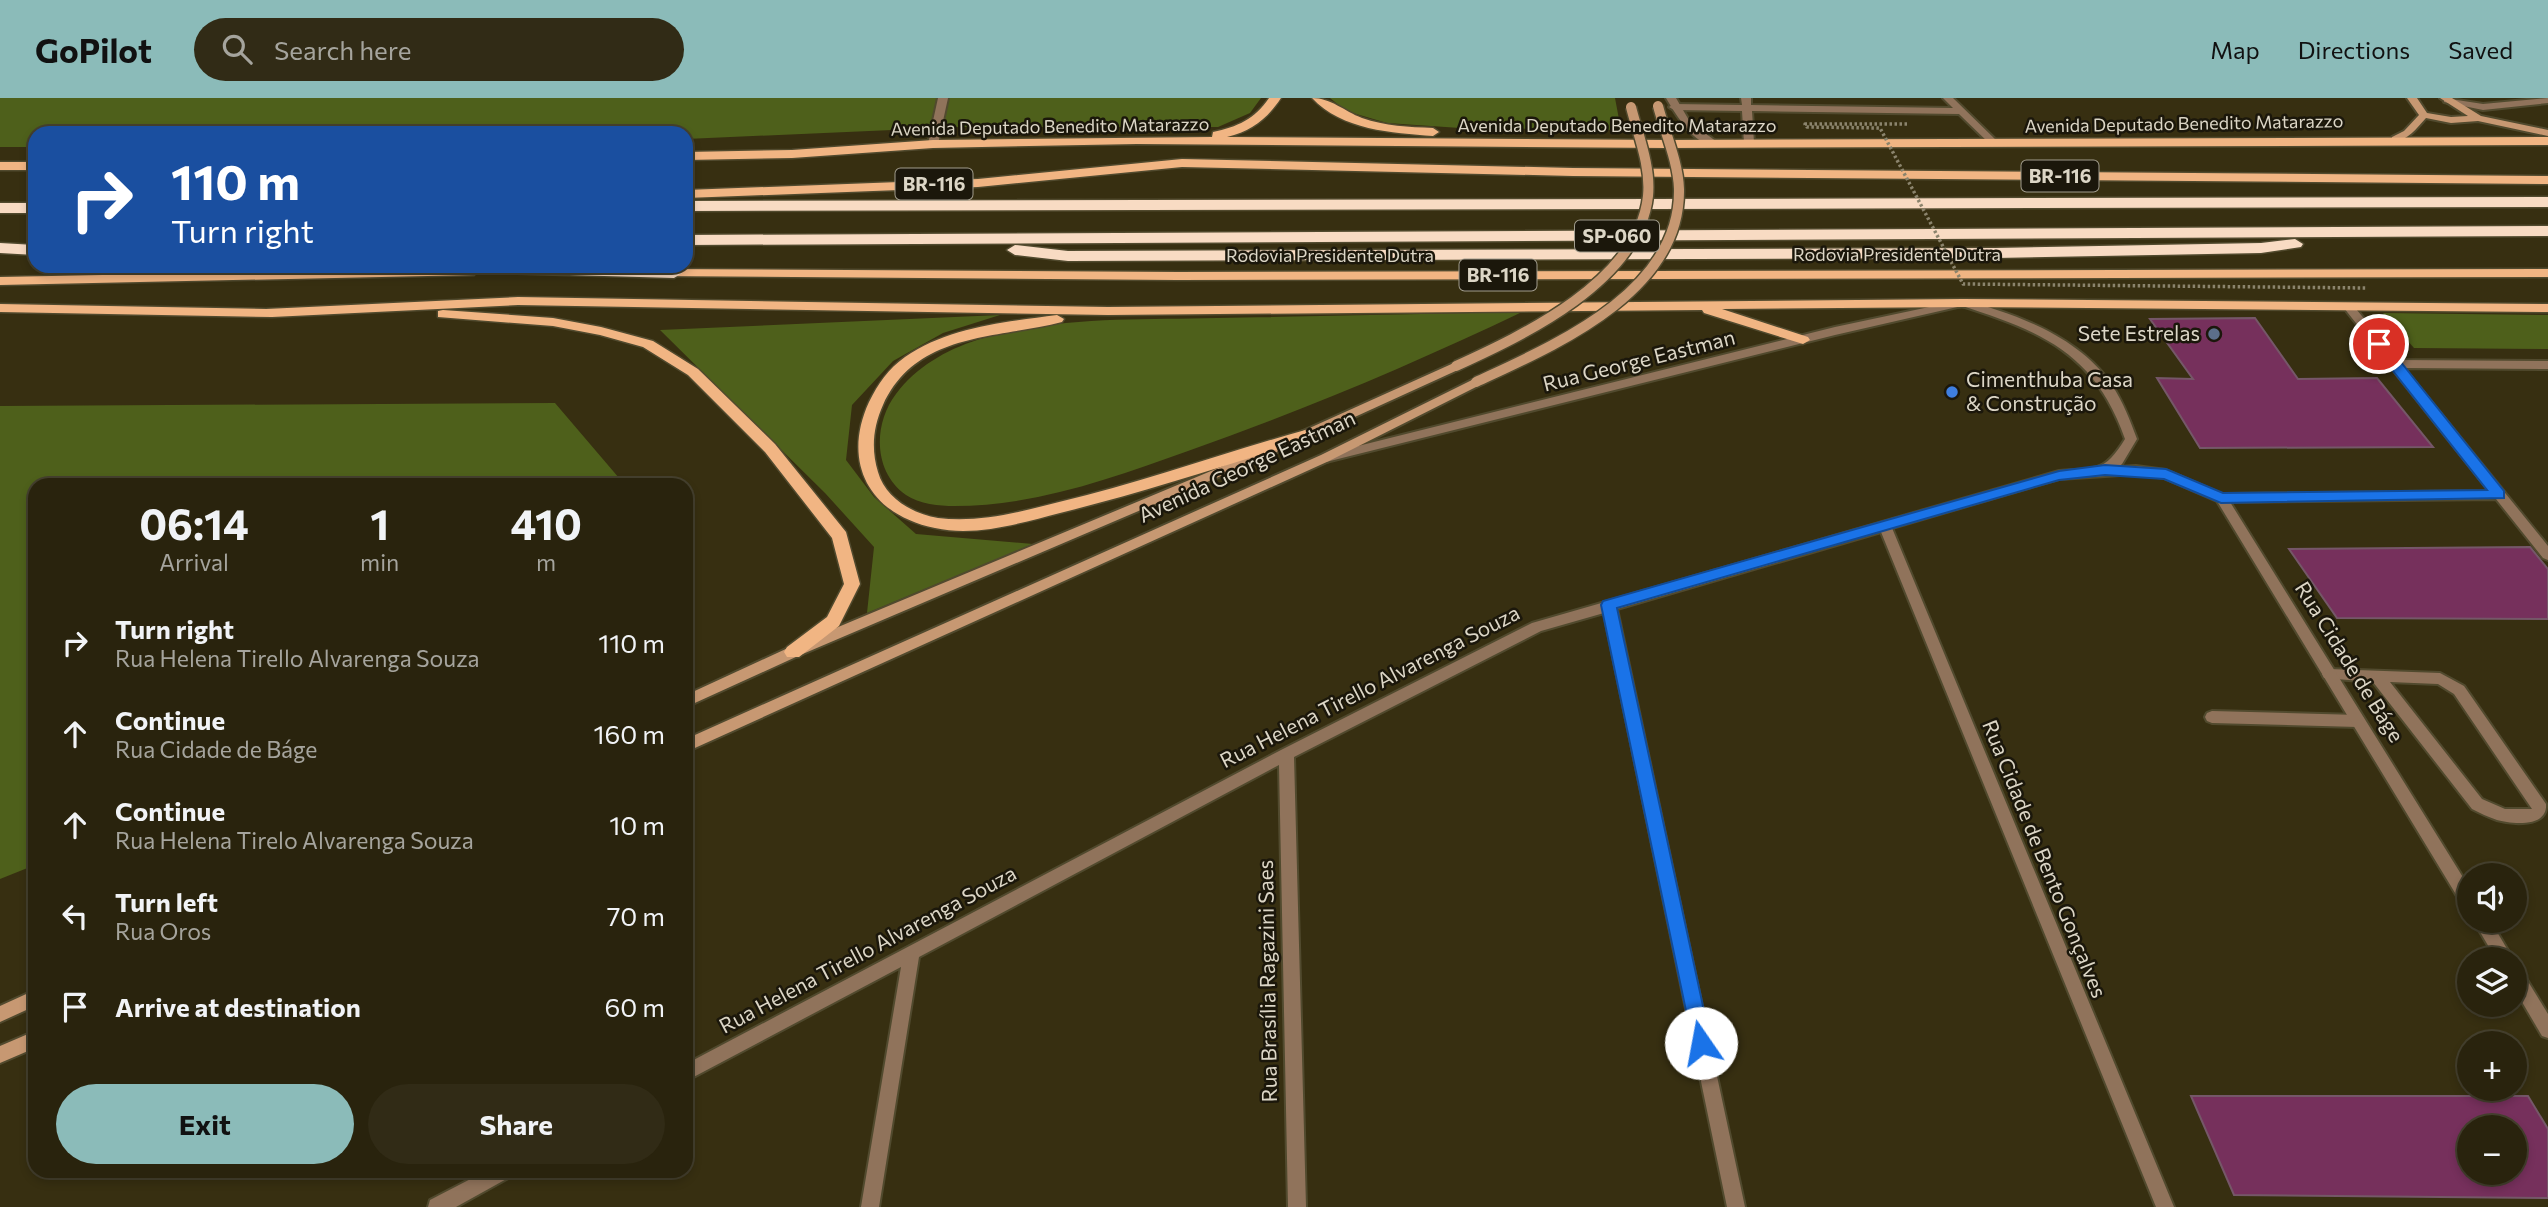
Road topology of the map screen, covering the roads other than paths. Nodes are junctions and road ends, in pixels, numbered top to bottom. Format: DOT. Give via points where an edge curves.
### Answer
graph roads {
  1 [pos="943,98"];
  2 [pos="1275,98"];
  3 [pos="1318,98"];
  4 [pos="1746,98"];
  5 [pos="1948,98"];
  6 [pos="2412,98"];
  7 [pos="2446,99"];
  8 [pos="2548,100"];
  9 [pos="1629,102"];
  10 [pos="1656,102"];
  11 [pos="1672,103"];
  12 [pos="1748,109"];
  13 [pos="1958,111"];
  14 [pos="2424,115"];
  15 [pos="2478,118"];
  16 [pos="2548,133"];
  17 [pos="2395,139"];
  18 [pos="1137,140"];
  19 [pos="2548,141"];
  20 [pos="933,144"];
  21 [pos="1667,144"];
  22 [pos="1714,144"];
  23 [pos="1749,144"];
  24 [pos="1995,144"];
  25 [pos="693,156"];
  26 [pos="0,166"];
  27 [pos="28,166"];
  28 [pos="2548,180"];
  29 [pos="693,194"];
  30 [pos="2548,202"];
  31 [pos="693,206"];
  32 [pos="0,208"];
  33 [pos="28,208"];
  34 [pos="2548,231"];
  35 [pos="693,240"];
  36 [pos="0,241"];
  37 [pos="28,241"];
  38 [pos="0,248"];
  39 [pos="28,250"];
  40 [pos="398,273"];
  41 [pos="674,273"];
  42 [pos="2548,273"];
  43 [pos="0,281"];
  44 [pos="1963,303"];
  45 [pos="1693,305"];
  46 [pos="2348,306"];
  47 [pos="0,308"];
  48 [pos="2548,308"];
  49 [pos="1108,311"];
  50 [pos="263,313"];
  51 [pos="1802,340"];
  52 [pos="2395,364"];
  53 [pos="2548,365"];
  54 [pos="1309,434"];
  55 [pos="1325,458"];
  56 [pos="2105,470"];
  57 [pos="2499,495"];
  58 [pos="2221,498"];
  59 [pos="1885,526"];
  60 [pos="2548,555"];
  61 [pos="1609,605"];
  62 [pos="793,652"];
  63 [pos="2329,674"];
  64 [pos="2377,676"];
  65 [pos="693,698"];
  66 [pos="2212,717"];
  67 [pos="2358,721"];
  68 [pos="693,743"];
  69 [pos="1286,754"];
  70 [pos="2457,882"];
  71 [pos="912,951"];
  72 [pos="2527,995"];
  73 [pos="28,1001"];
  74 [pos="0,1014"];
  75 [pos="2548,1030"];
  76 [pos="28,1043"];
  77 [pos="0,1055"];
  78 [pos="693,1069"];
  79 [pos="491,1178"];
  80 [pos="439,1206"];
  81 [pos="870,1207"];
  82 [pos="1297,1207"];
  83 [pos="1736,1207"];
  84 [pos="2165,1207"];
  1 -- 20 [label="street"];
  2 -- 18 [label="main road" via="1265,116 1229,134"];
  3 -- 21 [label="main road" via="1339,114 1384,128"];
  4 -- 12 [label="street"];
  5 -- 13 [label="street"];
  6 -- 14 [label="main road"];
  7 -- 8 [label="street" via="2483,107"];
  7 -- 15 [label="main road"];
  9 -- 54 [label="main road, Avenida George Eastman, bridge" via="1649,181 1645,217 1623,256 1600,283 1538,328"];
  10 -- 55 [label="main road, Avenida George Eastman, bridge" via="1678,180 1676,220 1657,260 1632,292 1564,341"];
  11 -- 12 [label="street"];
  11 -- 22 [label="street" via="1686,124"];
  12 -- 13 [label="street"];
  12 -- 23 [label="street"];
  13 -- 24 [label="street"];
  14 -- 15 [label="main road"];
  14 -- 17 [label="main road"];
  15 -- 16 [label="main road"];
  17 -- 19 [label="main road, Avenida Deputado Benedito Matarazzo"];
  17 -- 24 [label="main road, Avenida Deputado Benedito Matarazzo"];
  18 -- 20 [label="main road, Avenida Deputado Benedito Matarazzo"];
  18 -- 21 [label="main road, Avenida Deputado Benedito Matarazzo"];
  20 -- 25 [label="main road, Avenida Deputado Benedito Matarazzo"];
  21 -- 22 [label="main road, Avenida Deputado Benedito Matarazzo"];
  22 -- 23 [label="main road, Avenida Deputado Benedito Matarazzo"];
  23 -- 24 [label="main road, Avenida Deputado Benedito Matarazzo"];
  26 -- 27 [label="main road"];
  28 -- 29 [label="main road, BR-116" via="1573,172 1182,163 978,183"];
  30 -- 31 [label="highway, SP-060"];
  32 -- 33 [label="highway"];
  34 -- 35 [label="highway" via="2395,232 2261,248 1995,253 1068,256 919,239"];
  36 -- 37 [label="highway"];
  38 -- 39 [label="highway"];
  40 -- 43 [label="main road, Rodovia Presidente Dutra / BR-116"];
  41 -- 42 [label="main road, Rodovia Presidente Dutra / BR-116"];
  44 -- 45 [label="main road"];
  44 -- 46 [label="main road"];
  44 -- 51 [label="street, Rua George Eastman"];
  44 -- 56 [label="street" via="2060,341 2108,389 2131,439 2118,460"];
  45 -- 49 [label="main road"];
  45 -- 51 [label="main road"];
  46 -- 48 [label="main road"];
  46 -- 52 [label="street"];
  47 -- 50 [label="main road"];
  49 -- 50 [label="main road" via="518,301"];
  49 -- 54 [label="main road" via="970,333 893,374 869,415 863,443 867,468 895,508 934,523 990,523 1101,498"];
  50 -- 62 [label="main road" via="423,313 553,322 648,344 693,372 770,448 841,536 852,584 834,621"];
  51 -- 55 [label="street, Rua George Eastman"];
  52 -- 53 [label="street"];
  52 -- 57 [label="street"];
  54 -- 62 [label="main road, Avenida George Eastman"];
  55 -- 68 [label="main road, Avenida George Eastman"];
  56 -- 58 [label="street, Rua Helena Tirello Alvarenga Souza" via="2166,474"];
  56 -- 59 [label="street, Rua Helena Tirello Alvarenga Souza" via="2059,475"];
  57 -- 58 [label="street"];
  57 -- 60 [label="street"];
  58 -- 63 [label="street, Rua Cidade de Báge"];
  59 -- 61 [label="street, Rua Helena Tirello Alvarenga Souza"];
  59 -- 84 [label="street, Rua Cidade de Bento Gonçalves"];
  61 -- 69 [label="street, Rua Helena Tirello Alvarenga Souza" via="1537,627"];
  61 -- 83 [label="street"];
  62 -- 65 [label="main road, Avenida George Eastman"];
  63 -- 64 [label="street"];
  63 -- 67 [label="street, Rua Cidade de Báge"];
  64 -- 64 [label="street" via="2477,804 2493,814 2536,816 2541,809 2459,690 2440,679"];
  66 -- 67 [label="street"];
  67 -- 70 [label="street, Rua Cidade de Báge"];
  69 -- 71 [label="street, Rua Helena Tirello Alvarenga Souza"];
  69 -- 82 [label="street, Rua Brasília Ragazini Saes"];
  71 -- 78 [label="street, Rua Helena Tirello Alvarenga Souza"];
  71 -- 81 [label="street"];
  72 -- 75 [label="street"];
  73 -- 74 [label="main road"];
  76 -- 77 [label="main road"];
  79 -- 80 [label="street"];
}
